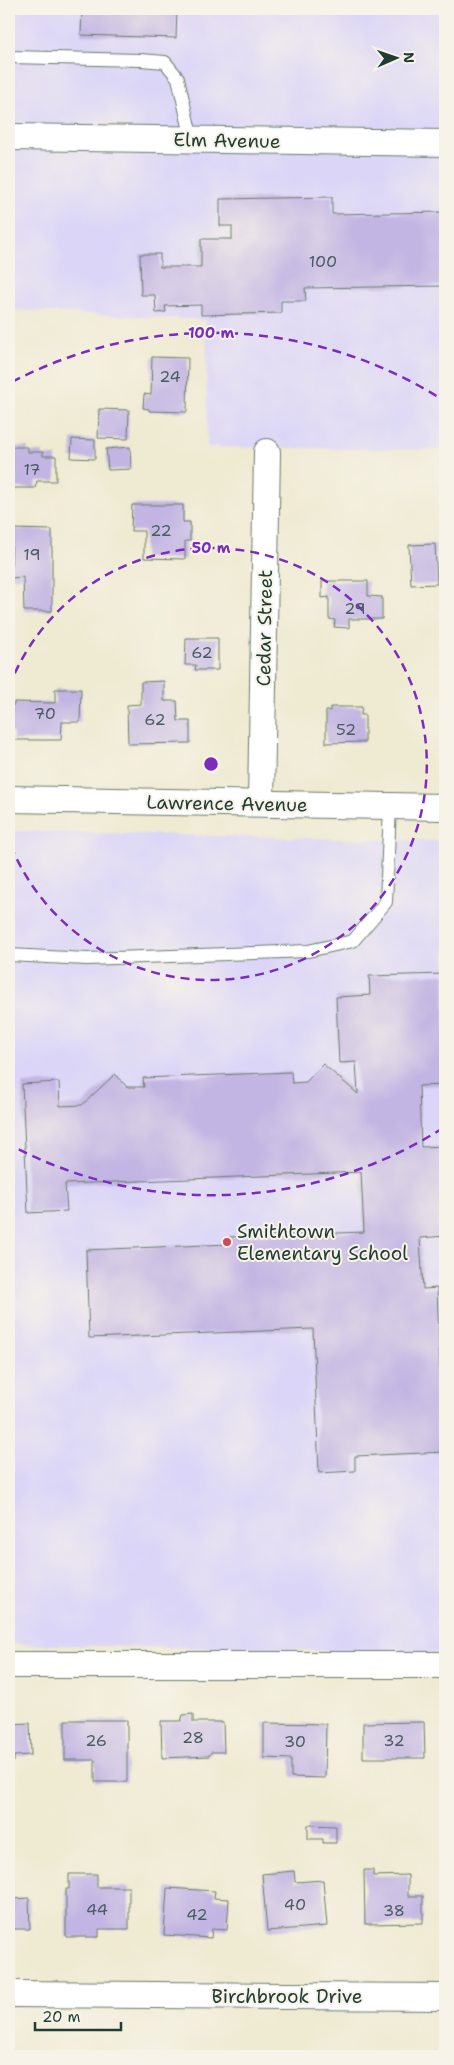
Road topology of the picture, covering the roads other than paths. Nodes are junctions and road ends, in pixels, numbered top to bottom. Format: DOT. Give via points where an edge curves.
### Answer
graph roads {
  1 [pos="9,57"];
  2 [pos="9,137"];
  3 [pos="192,140"];
  4 [pos="445,143"];
  5 [pos="267,452"];
  6 [pos="9,799"];
  7 [pos="261,803"];
  8 [pos="390,806"];
  9 [pos="445,807"];
  10 [pos="9,955"];
  11 [pos="9,1665"];
  12 [pos="445,1665"];
  13 [pos="9,1994"];
  14 [pos="445,1997"];
  1 -- 3 [label="lane" via="165,62 178,78"];
  2 -- 3 [label="street, Elm Avenue"];
  3 -- 4 [label="street, Elm Avenue"];
  5 -- 7 [label="street, Cedar Street"];
  6 -- 7 [label="street, Lawrence Avenue"];
  7 -- 8 [label="street, Lawrence Avenue"];
  8 -- 9 [label="street, Lawrence Avenue"];
  8 -- 10 [label="lane" via="386,902 353,941 308,950 87,959"];
  11 -- 12 [label="street"];
  13 -- 14 [label="street, Birchbrook Drive"];
}
